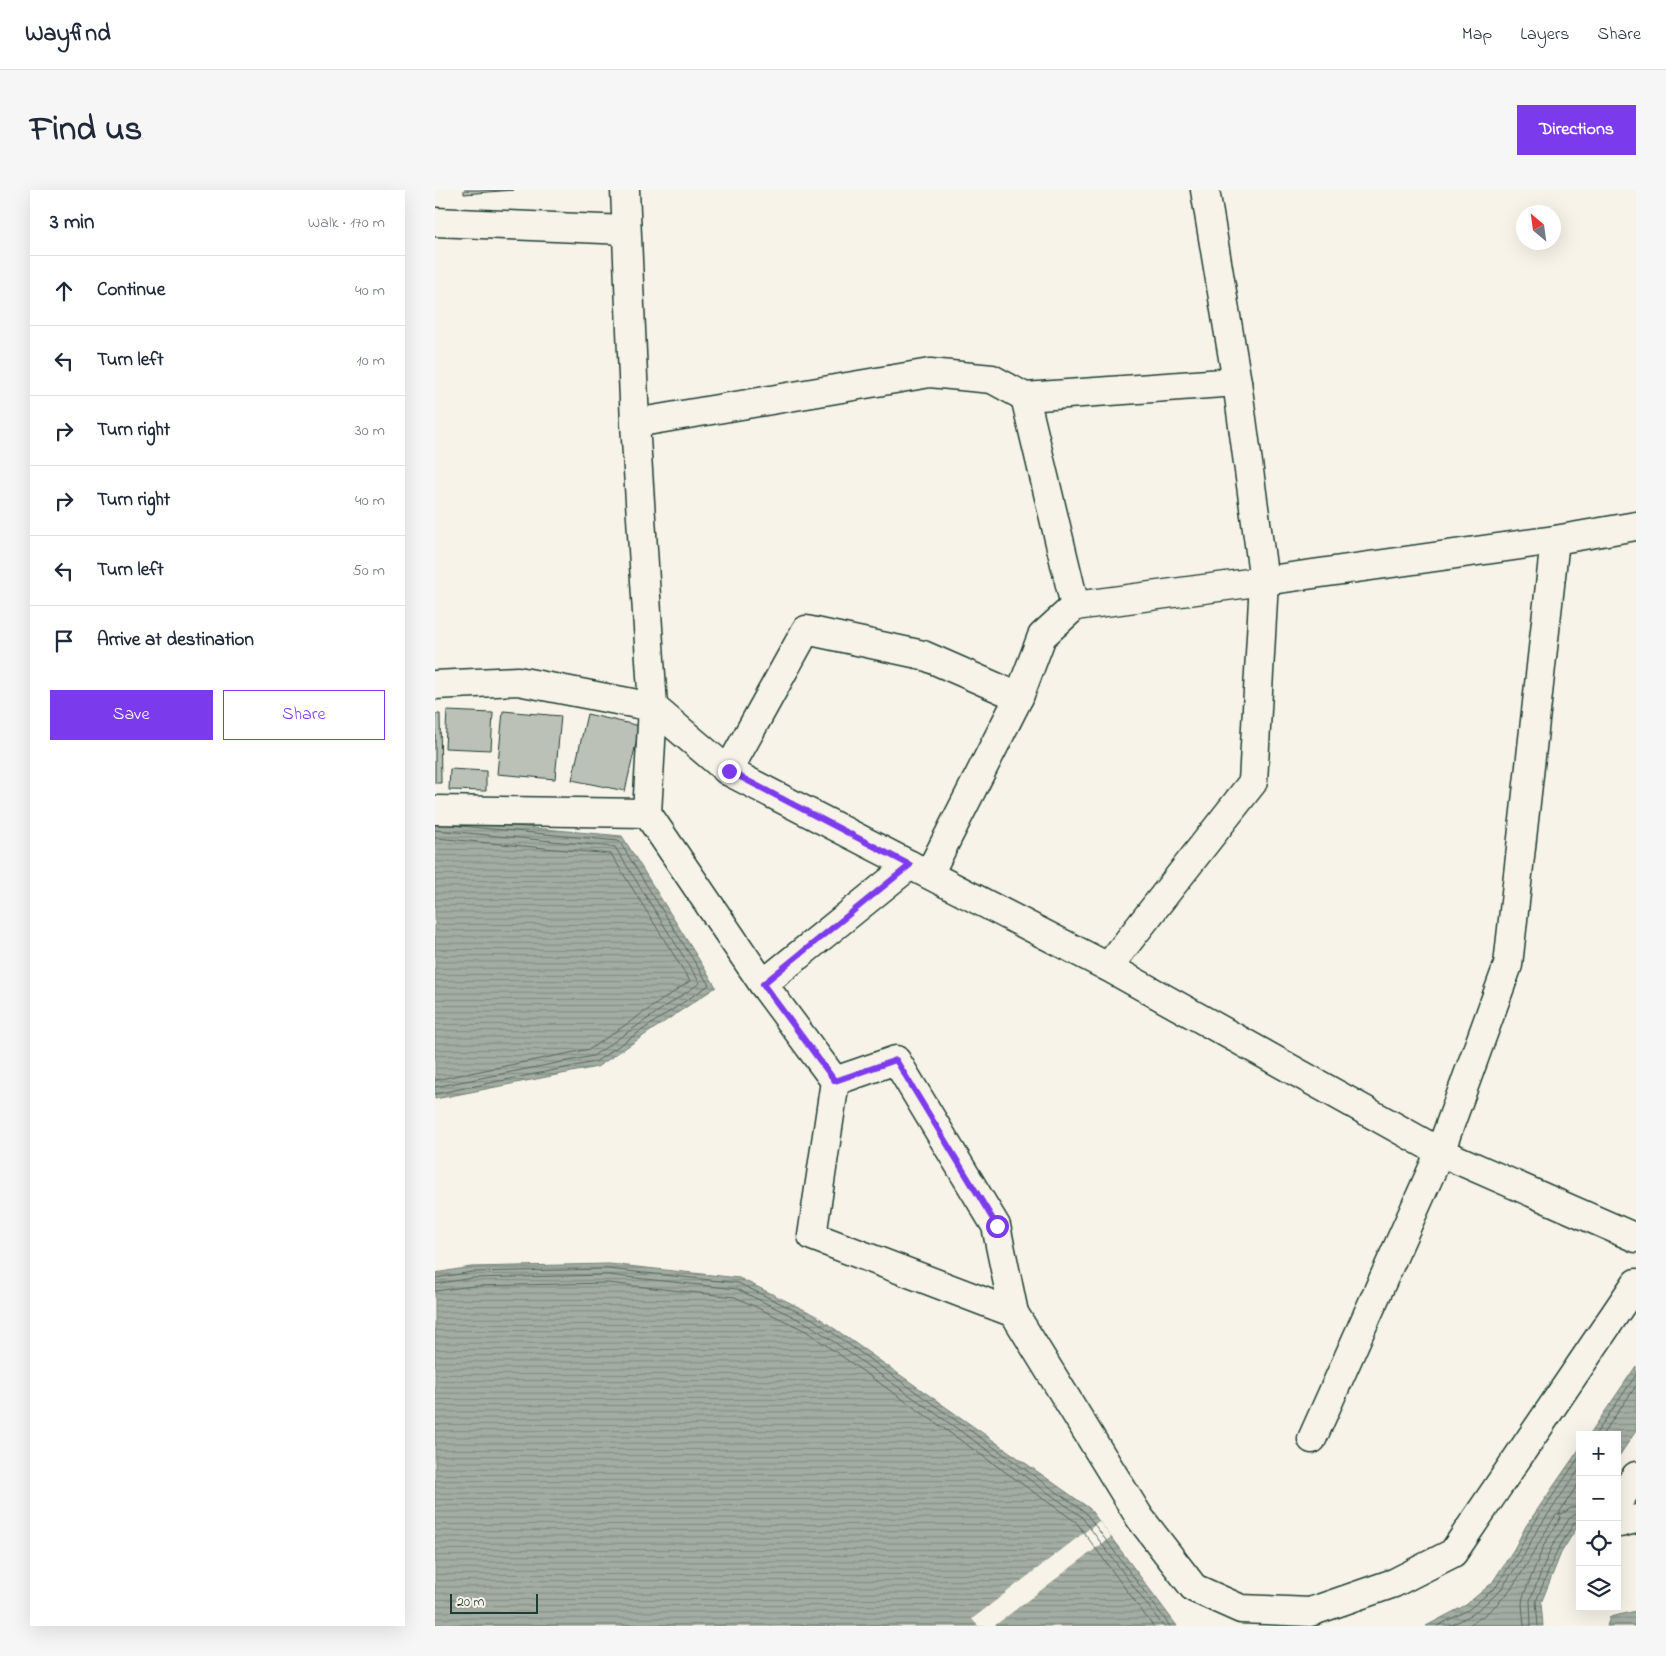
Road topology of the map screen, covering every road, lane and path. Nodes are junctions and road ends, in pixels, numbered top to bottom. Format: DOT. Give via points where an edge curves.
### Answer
graph roads {
  1 [pos="625,190"];
  2 [pos="1205,190"];
  3 [pos="435,222"];
  4 [pos="626,230"];
  5 [pos="1237,382"];
  6 [pos="1025,397"];
  7 [pos="635,422"];
  8 [pos="1636,526"];
  9 [pos="1555,540"];
  10 [pos="1264,581"];
  11 [pos="1075,606"];
  12 [pos="435,685"];
  13 [pos="1019,697"];
  14 [pos="653,706"];
  15 [pos="729,771"];
  16 [pos="435,810"];
  17 [pos="647,812"];
  18 [pos="919,870"];
  19 [pos="1108,967"];
  20 [pos="763,984"];
  21 [pos="835,1081"];
  22 [pos="1440,1152"];
  23 [pos="1636,1238"];
  24 [pos="1636,1283"];
  25 [pos="1014,1313"];
  26 [pos="1312,1439"];
  27 [pos="1636,1476"];
  28 [pos="1621,1497"];
  29 [pos="1636,1519"];
  30 [pos="1619,1521"];
  1 -- 4 [label="street"];
  2 -- 5 [label="street"];
  3 -- 4 [label="street"];
  4 -- 7 [label="street"];
  5 -- 6 [label="street"];
  5 -- 10 [label="street"];
  6 -- 7 [label="street" via="992,379 930,373"];
  6 -- 11 [label="street"];
  7 -- 14 [label="street"];
  8 -- 9 [label="street"];
  9 -- 10 [label="street"];
  9 -- 22 [label="street" via="1508,965"];
  10 -- 11 [label="street"];
  10 -- 19 [label="street" via="1253,782"];
  11 -- 13 [label="street" via="1043,636"];
  12 -- 14 [label="street" via="518,682"];
  13 -- 15 [label="street" via="923,654 806,630"];
  13 -- 18 [label="street"];
  14 -- 15 [label="street"];
  14 -- 17 [label="street"];
  15 -- 18 [label="street"];
  16 -- 17 [label="street"];
  17 -- 20 [label="street"];
  18 -- 19 [label="street"];
  18 -- 20 [label="street"];
  19 -- 22 [label="street"];
  20 -- 21 [label="street"];
  21 -- 25 [label="street" via="896,1060 997,1226"];
  21 -- 25 [label="street" via="812,1236"];
  22 -- 23 [label="street"];
  22 -- 26 [label="street"];
  24 -- 25 [label="street" via="1453,1553 1394,1583 1310,1612 1241,1609 1193,1588 1141,1518"];
  27 -- 28 [label="street"];
  29 -- 30 [label="street"];
}
